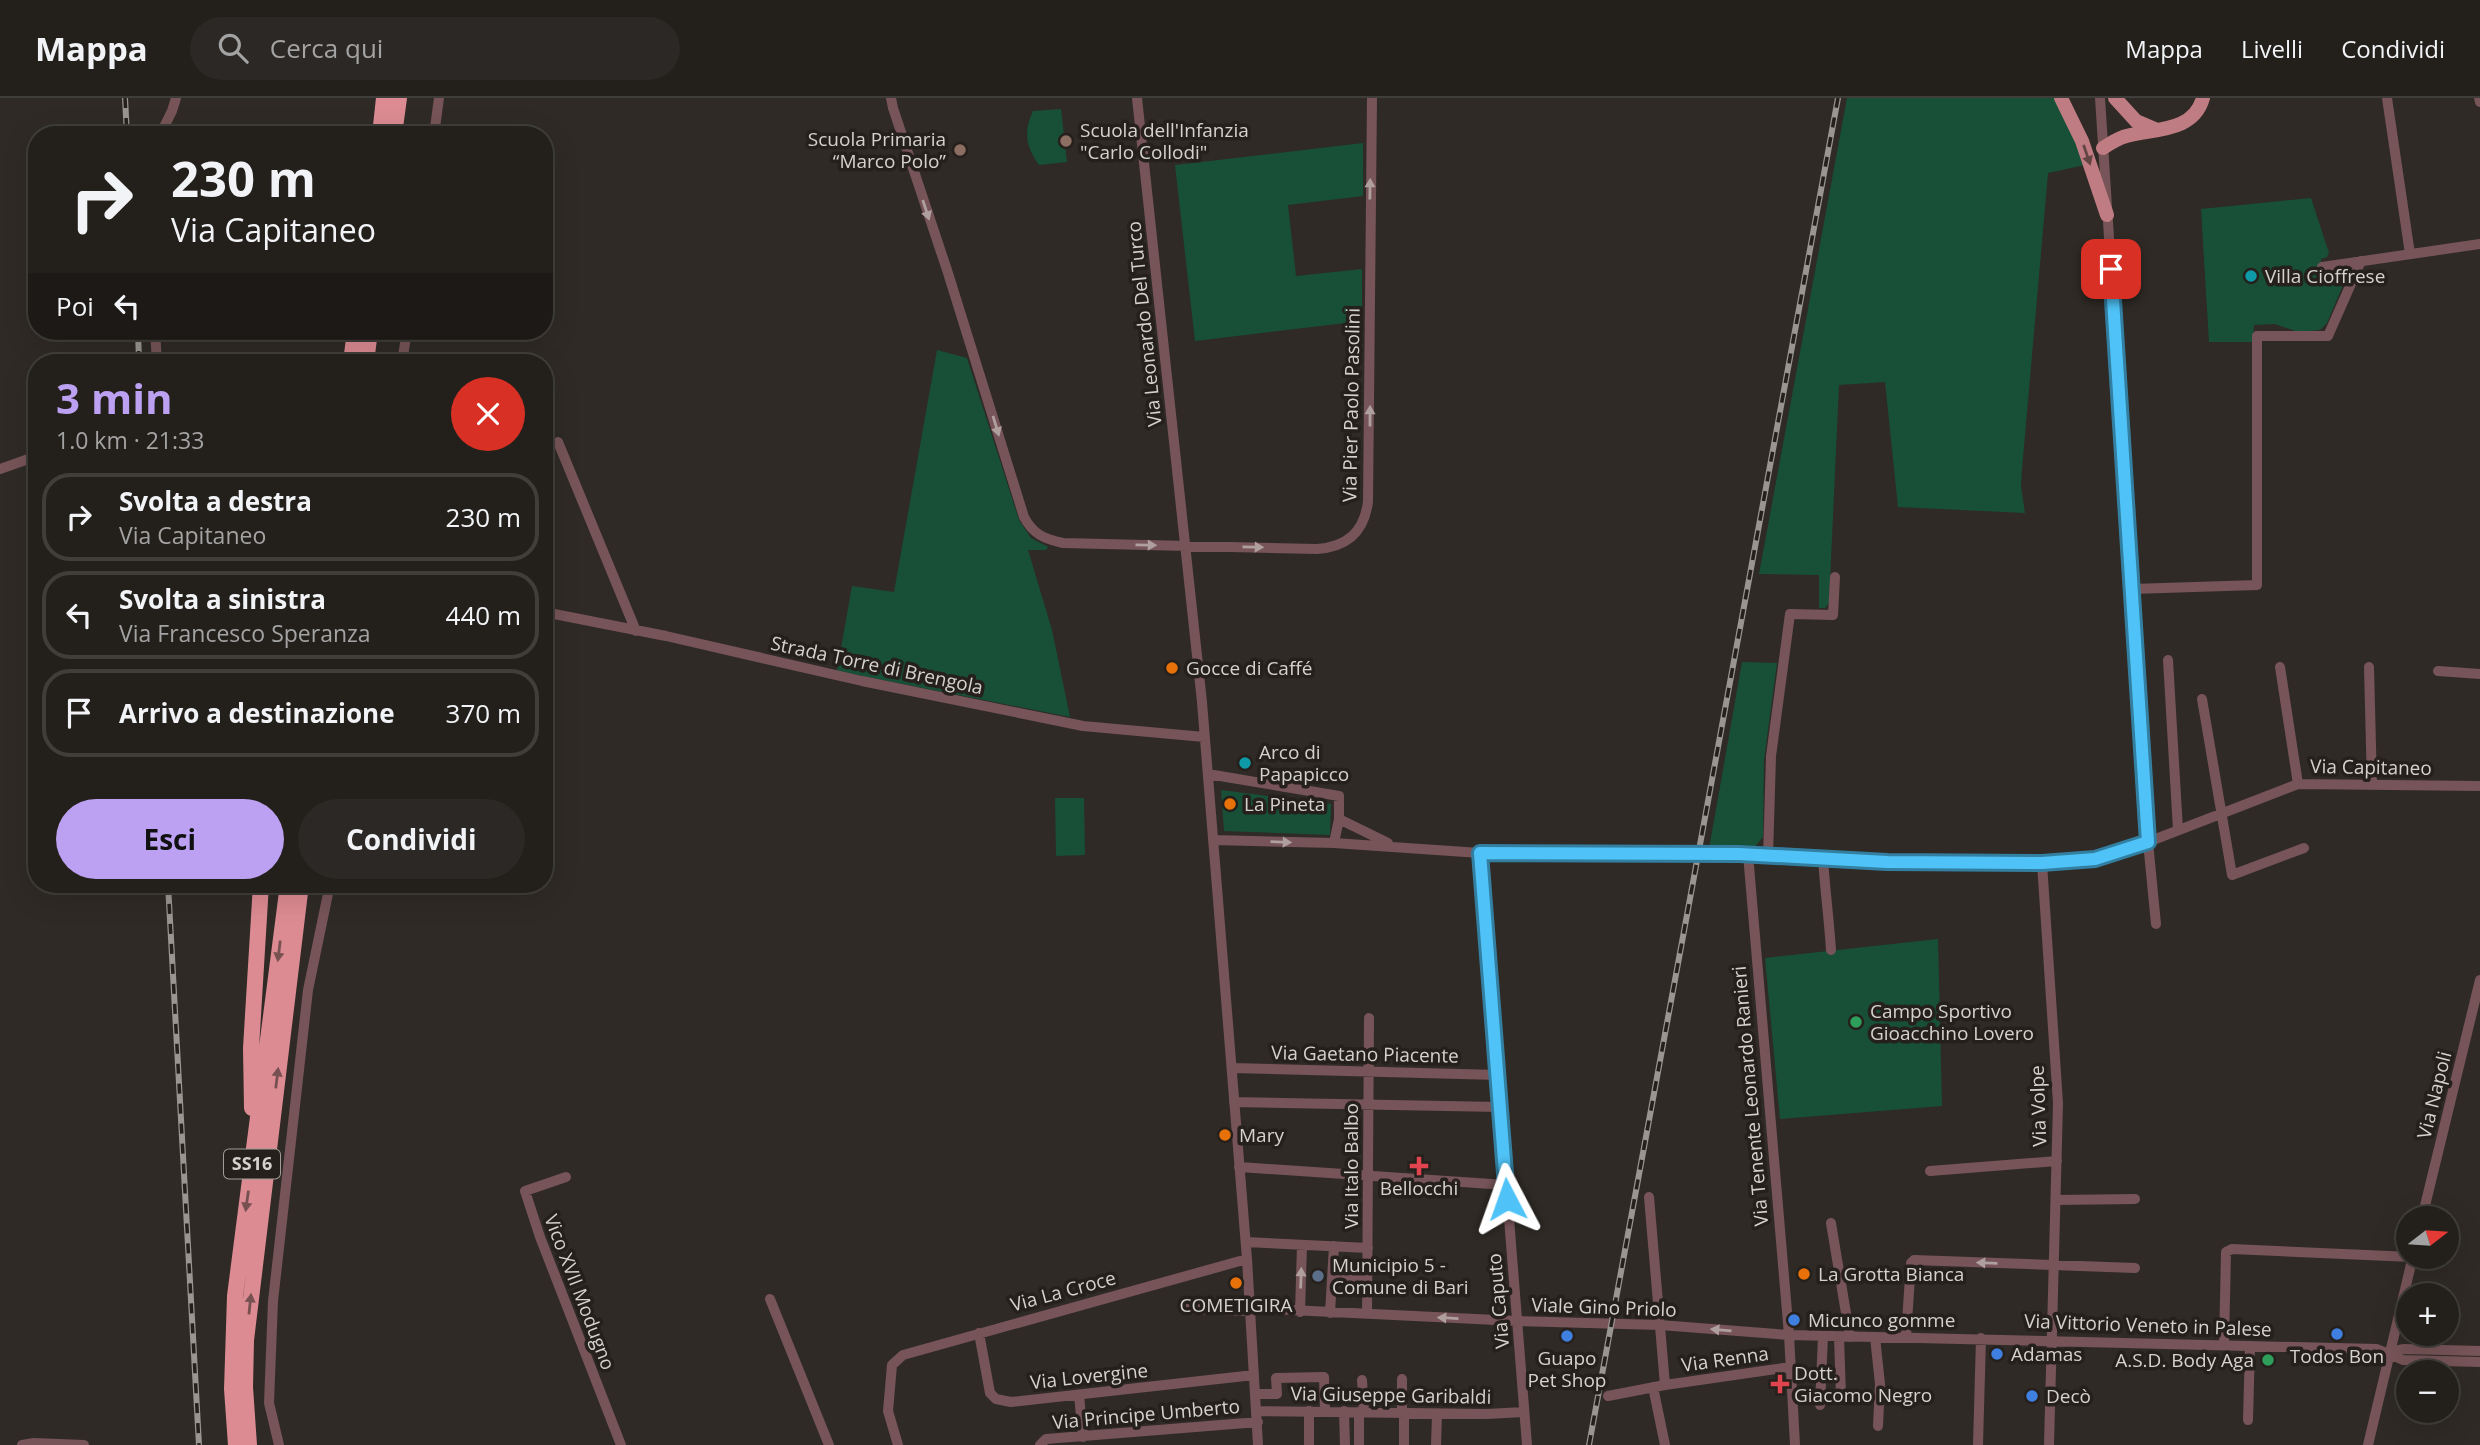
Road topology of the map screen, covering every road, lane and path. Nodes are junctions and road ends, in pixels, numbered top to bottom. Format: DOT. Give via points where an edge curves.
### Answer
graph roads {
  1 [pos="176,98"];
  2 [pos="384,98"];
  3 [pos="398,98"];
  4 [pos="439,98"];
  5 [pos="891,98"];
  6 [pos="1137,98"];
  7 [pos="1371,98"];
  8 [pos="2061,98"];
  9 [pos="2100,98"];
  10 [pos="2115,98"];
  11 [pos="2203,98"];
  12 [pos="2388,98"];
  13 [pos="164,126"];
  14 [pos="381,126"];
  15 [pos="395,126"];
  16 [pos="435,126"];
  17 [pos="2158,130"];
  18 [pos="2103,148"];
  19 [pos="2107,215"];
  20 [pos="2480,244"];
  21 [pos="2410,254"];
  22 [pos="2361,261"];
  23 [pos="2322,267"];
  24 [pos="558,442"];
  25 [pos="28,459"];
  26 [pos="0,469"];
  27 [pos="1185,546"];
  28 [pos="1835,577"];
  29 [pos="2132,589"];
  30 [pos="553,614"];
  31 [pos="636,631"];
  32 [pos="2168,660"];
  33 [pos="2280,667"];
  34 [pos="2369,667"];
  35 [pos="2438,671"];
  36 [pos="2480,674"];
  37 [pos="2202,699"];
  38 [pos="1204,737"];
  39 [pos="1208,774"];
  40 [pos="2298,784"];
  41 [pos="2372,785"];
  42 [pos="2480,786"];
  43 [pos="2220,814"];
  44 [pos="1339,819"];
  45 [pos="2178,830"];
  46 [pos="1213,840"];
  47 [pos="2148,842"];
  48 [pos="1335,843"];
  49 [pos="1393,846"];
  50 [pos="2304,848"];
  51 [pos="1480,853"];
  52 [pos="1748,854"];
  53 [pos="1768,857"];
  54 [pos="1823,858"];
  55 [pos="2042,863"];
  56 [pos="261,893"];
  57 [pos="287,893"];
  58 [pos="300,893"];
  59 [pos="328,893"];
  60 [pos="2156,924"];
  61 [pos="1831,950"];
  62 [pos="2480,980"];
  63 [pos="1369,1018"];
  64 [pos="1232,1068"];
  65 [pos="1369,1071"];
  66 [pos="1498,1074"];
  67 [pos="1234,1102"];
  68 [pos="1369,1105"];
  69 [pos="1500,1107"];
  70 [pos="255,1144"];
  71 [pos="2057,1161"];
  72 [pos="1239,1167"];
  73 [pos="1930,1171"];
  74 [pos="1368,1175"];
  75 [pos="566,1177"];
  76 [pos="1506,1185"];
  77 [pos="1650,1197"];
  78 [pos="2135,1199"];
  79 [pos="2056,1200"];
  80 [pos="2425,1206"];
  81 [pos="1831,1223"];
  82 [pos="1246,1242"];
  83 [pos="1303,1245"];
  84 [pos="1334,1246"];
  85 [pos="1368,1248"];
  86 [pos="2396,1256"];
  87 [pos="1247,1259"];
  88 [pos="2054,1266"];
  89 [pos="2135,1268"];
  90 [pos="2410,1269"];
  91 [pos="1332,1280"];
  92 [pos="1367,1280"];
  93 [pos="770,1299"];
  94 [pos="1184,1309"];
  95 [pos="1250,1310"];
  96 [pos="1300,1312"];
  97 [pos="1330,1313"];
  98 [pos="1367,1314"];
  99 [pos="1517,1321"];
  100 [pos="1660,1325"];
  101 [pos="979,1333"];
  102 [pos="1789,1335"];
  103 [pos="1823,1336"];
  104 [pos="1906,1336"];
  105 [pos="1845,1337"];
  106 [pos="1875,1337"];
  107 [pos="1981,1338"];
  108 [pos="2052,1340"];
  109 [pos="2224,1345"];
  110 [pos="2250,1346"];
  111 [pos="2480,1351"];
  112 [pos="2389,1352"];
  113 [pos="2480,1362"];
  114 [pos="1790,1367"];
  115 [pos="1254,1375"];
  116 [pos="1402,1379"];
  117 [pos="1362,1380"];
  118 [pos="1665,1385"];
  119 [pos="1655,1392"];
  120 [pos="1256,1394"];
  121 [pos="1079,1395"];
  122 [pos="1841,1395"];
  123 [pos="1608,1396"];
  124 [pos="1820,1405"];
  125 [pos="1309,1411"];
  126 [pos="1325,1411"];
  127 [pos="1344,1412"];
  128 [pos="1361,1412"];
  129 [pos="1524,1412"];
  130 [pos="1403,1413"];
  131 [pos="1437,1414"];
  132 [pos="1258,1416"];
  133 [pos="2248,1420"];
  134 [pos="1878,1426"];
  135 [pos="1083,1437"];
  136 [pos="22,1445"];
  137 [pos="84,1445"];
  138 [pos="236,1445"];
  139 [pos="249,1445"];
  140 [pos="279,1445"];
  141 [pos="621,1445"];
  142 [pos="830,1445"];
  143 [pos="898,1445"];
  144 [pos="1040,1445"];
  145 [pos="1258,1445"];
  146 [pos="1309,1445"];
  147 [pos="1345,1445"];
  148 [pos="1359,1445"];
  149 [pos="1404,1445"];
  150 [pos="1436,1445"];
  151 [pos="1527,1445"];
  152 [pos="1665,1445"];
  153 [pos="1795,1445"];
  154 [pos="1979,1445"];
  155 [pos="2049,1445"];
  156 [pos="2368,1445"];
  1 -- 13 [label="street"];
  2 -- 14 [label="highway"];
  3 -- 15 [label="highway"];
  4 -- 16 [label="street"];
  5 -- 27 [label="street, Via Pier Paolo Pasolini, one-way" via="1029,525 1039,536 1063,543"];
  6 -- 27 [label="street, Via Leonardo Del Turco"];
  27 -- 7 [label="street, Via Pier Paolo Pasolini, one-way" via="1326,548 1351,538 1366,516"];
  8 -- 19 [label="main road, one-way" via="2082,141"];
  9 -- 18 [label="street"];
  10 -- 17 [label="main road" via="2136,121"];
  11 -- 17 [label="main road" via="2190,119"];
  12 -- 21 [label="street"];
  17 -- 18 [label="main road" via="2123,137"];
  18 -- 19 [label="street"];
  19 -- 29 [label="street"];
  20 -- 21 [label="street"];
  21 -- 22 [label="street"];
  22 -- 23 [label="street"];
  22 -- 29 [label="street" via="2328,336 2258,336 2257,585"];
  24 -- 31 [label="street"];
  25 -- 26 [label="street"];
  27 -- 38 [label="street, Via Leonardo Del Turco"];
  28 -- 53 [label="street" via="1833,615 1790,614 1771,756"];
  29 -- 47 [label="street"];
  30 -- 31 [label="street, Strada Torre di Brengola"];
  31 -- 38 [label="street, Strada Torre di Brengola" via="1083,726"];
  32 -- 45 [label="street"];
  33 -- 40 [label="street"];
  34 -- 41 [label="street"];
  35 -- 36 [label="street"];
  37 -- 43 [label="street"];
  38 -- 39 [label="street, Via Leonardo Del Turco"];
  39 -- 44 [label="street" via="1339,796"];
  39 -- 46 [label="street, Via Leonardo Del Turco"];
  40 -- 41 [label="street, Via Capitaneo"];
  40 -- 43 [label="street, Via Capitaneo"];
  41 -- 42 [label="street, Via Capitaneo"];
  43 -- 45 [label="street, Via Capitaneo"];
  43 -- 50 [label="street" via="2232,875"];
  44 -- 48 [label="street"];
  44 -- 49 [label="street"];
  45 -- 47 [label="street, Via Capitaneo"];
  46 -- 48 [label="street, Via Capitaneo, one-way"];
  46 -- 64 [label="street, Via Leonardo Del Turco"];
  47 -- 55 [label="street, Via Capitaneo" via="2095,859"];
  47 -- 60 [label="street"];
  48 -- 49 [label="street, Via Capitaneo"];
  49 -- 51 [label="street, Via Capitaneo"];
  51 -- 52 [label="street, Via Capitaneo"];
  51 -- 66 [label="street, Via Caputo"];
  52 -- 53 [label="street, Via Capitaneo"];
  52 -- 102 [label="street, Via Tenente Leonardo Ranieri"];
  53 -- 54 [label="street, Via Capitaneo"];
  54 -- 55 [label="street, Via Capitaneo"];
  54 -- 61 [label="street"];
  55 -- 71 [label="street, Via Volpe" via="2058,1103"];
  56 -- 70 [label="highway" via="251,1075"];
  57 -- 70 [label="highway, SS16, one-way"];
  139 -- 58 [label="highway, SS16, one-way" via="246,1340"];
  59 -- 140 [label="street" via="308,990 273,1301 269,1403"];
  62 -- 80 [label="street, Via Napoli"];
  63 -- 65 [label="street, Via Italo Balbo"];
  64 -- 65 [label="street, Via Gaetano Piacente"];
  64 -- 67 [label="street, Via Leonardo Del Turco"];
  65 -- 66 [label="street, Via Gaetano Piacente"];
  65 -- 68 [label="street, Via Italo Balbo"];
  66 -- 69 [label="street, Via Caputo"];
  67 -- 68 [label="street"];
  67 -- 72 [label="street, Via Leonardo Del Turco"];
  68 -- 69 [label="street"];
  68 -- 74 [label="street, Via Italo Balbo"];
  69 -- 76 [label="street, Via Caputo"];
  70 -- 138 [label="highway, SS16, one-way" via="234,1296"];
  71 -- 73 [label="street"];
  71 -- 79 [label="street, Via Volpe"];
  72 -- 74 [label="street"];
  72 -- 82 [label="street, Via Leonardo Del Turco"];
  74 -- 76 [label="street"];
  74 -- 85 [label="street, Via Italo Balbo"];
  75 -- 141 [label="street, Vico XVII Modugno" via="525,1191"];
  76 -- 99 [label="street, Via Caputo"];
  77 -- 100 [label="street"];
  78 -- 79 [label="street"];
  79 -- 88 [label="street, Via Volpe"];
  81 -- 105 [label="street"];
  82 -- 83 [label="street"];
  82 -- 87 [label="street, Via Leonardo Del Turco"];
  83 -- 84 [label="street"];
  96 -- 83 [label="street, one-way"];
  84 -- 85 [label="street"];
  84 -- 91 [label="street"];
  85 -- 92 [label="street, Via Italo Balbo"];
  86 -- 109 [label="street" via="2226,1252"];
  87 -- 95 [label="street, Via Leonardo Del Turco"];
  87 -- 101 [label="street, Via La Croce"];
  88 -- 89 [label="street"];
  88 -- 104 [label="street, one-way" via="1911,1263"];
  88 -- 108 [label="street, Via Volpe"];
  90 -- 112 [label="street"];
  91 -- 92 [label="street"];
  91 -- 97 [label="street"];
  92 -- 98 [label="street, Via Italo Balbo"];
  93 -- 142 [label="street"];
  94 -- 95 [label="street, Viale Gino Priolo"];
  95 -- 96 [label="street, Viale Gino Priolo"];
  95 -- 115 [label="street, Via Leonardo Del Turco"];
  96 -- 97 [label="street, Viale Gino Priolo"];
  97 -- 98 [label="street, Viale Gino Priolo"];
  99 -- 98 [label="street, Viale Gino Priolo, one-way"];
  99 -- 100 [label="street, Viale Gino Priolo"];
  99 -- 129 [label="street, Via Caputo"];
  102 -- 100 [label="street, Viale Gino Priolo, one-way"];
  100 -- 118 [label="street"];
  101 -- 121 [label="street, Via Lovergine" via="990,1393 996,1399 1011,1402"];
  101 -- 143 [label="street, Via La Croce" via="903,1355 892,1365 888,1411"];
  102 -- 103 [label="street, Viale Gino Priolo"];
  102 -- 114 [label="street, Via Tenente Leonardo Ranieri"];
  103 -- 105 [label="street, Viale Gino Priolo"];
  103 -- 124 [label="street"];
  104 -- 106 [label="street, Via Vittorio Veneto in Palese"];
  104 -- 107 [label="street, Via Vittorio Veneto in Palese"];
  105 -- 106 [label="street, Via Vittorio Veneto in Palese"];
  105 -- 122 [label="street"];
  106 -- 134 [label="street"];
  107 -- 108 [label="street, Via Vittorio Veneto in Palese"];
  107 -- 154 [label="street"];
  108 -- 109 [label="street, Via Vittorio Veneto in Palese"];
  108 -- 155 [label="street, Via Volpe"];
  109 -- 110 [label="street, Via Vittorio Veneto in Palese"];
  110 -- 112 [label="street, Via Vittorio Veneto in Palese"];
  110 -- 133 [label="street"];
  111 -- 112 [label="street, Via Vittorio Veneto in Palese"];
  112 -- 113 [label="street, Via Vittorio Veneto in Palese" via="2403,1360"];
  112 -- 156 [label="street"];
  114 -- 118 [label="street, Via Renna"];
  114 -- 153 [label="street, Via Tenente Leonardo Ranieri"];
  115 -- 120 [label="street, Via Leonardo Del Turco"];
  115 -- 121 [label="street, Via Lovergine"];
  116 -- 130 [label="street"];
  117 -- 128 [label="street"];
  118 -- 119 [label="street, Via Renna"];
  119 -- 123 [label="street, Via Renna"];
  119 -- 152 [label="street"];
  120 -- 126 [label="street" via="1277,1394 1276,1378 1324,1377"];
  120 -- 132 [label="street, Via Leonardo Del Turco"];
  121 -- 135 [label="street"];
  125 -- 126 [label="street, Via Giuseppe Garibaldi"];
  125 -- 132 [label="street, Via Giuseppe Garibaldi"];
  125 -- 146 [label="street"];
  126 -- 127 [label="street, Via Giuseppe Garibaldi"];
  127 -- 128 [label="street, Via Giuseppe Garibaldi"];
  127 -- 147 [label="street"];
  128 -- 130 [label="street, Via Giuseppe Garibaldi"];
  128 -- 148 [label="street"];
  129 -- 131 [label="street, Via Giuseppe Garibaldi"];
  129 -- 151 [label="street, Via Caputo"];
  130 -- 131 [label="street, Via Giuseppe Garibaldi"];
  130 -- 149 [label="street"];
  131 -- 150 [label="street"];
  132 -- 135 [label="street, Via Principe Umberto"];
  132 -- 145 [label="street, Via Leonardo Del Turco"];
  135 -- 144 [label="street, Via Principe Umberto" via="1046,1439"];
  136 -- 137 [label="street"];
}
